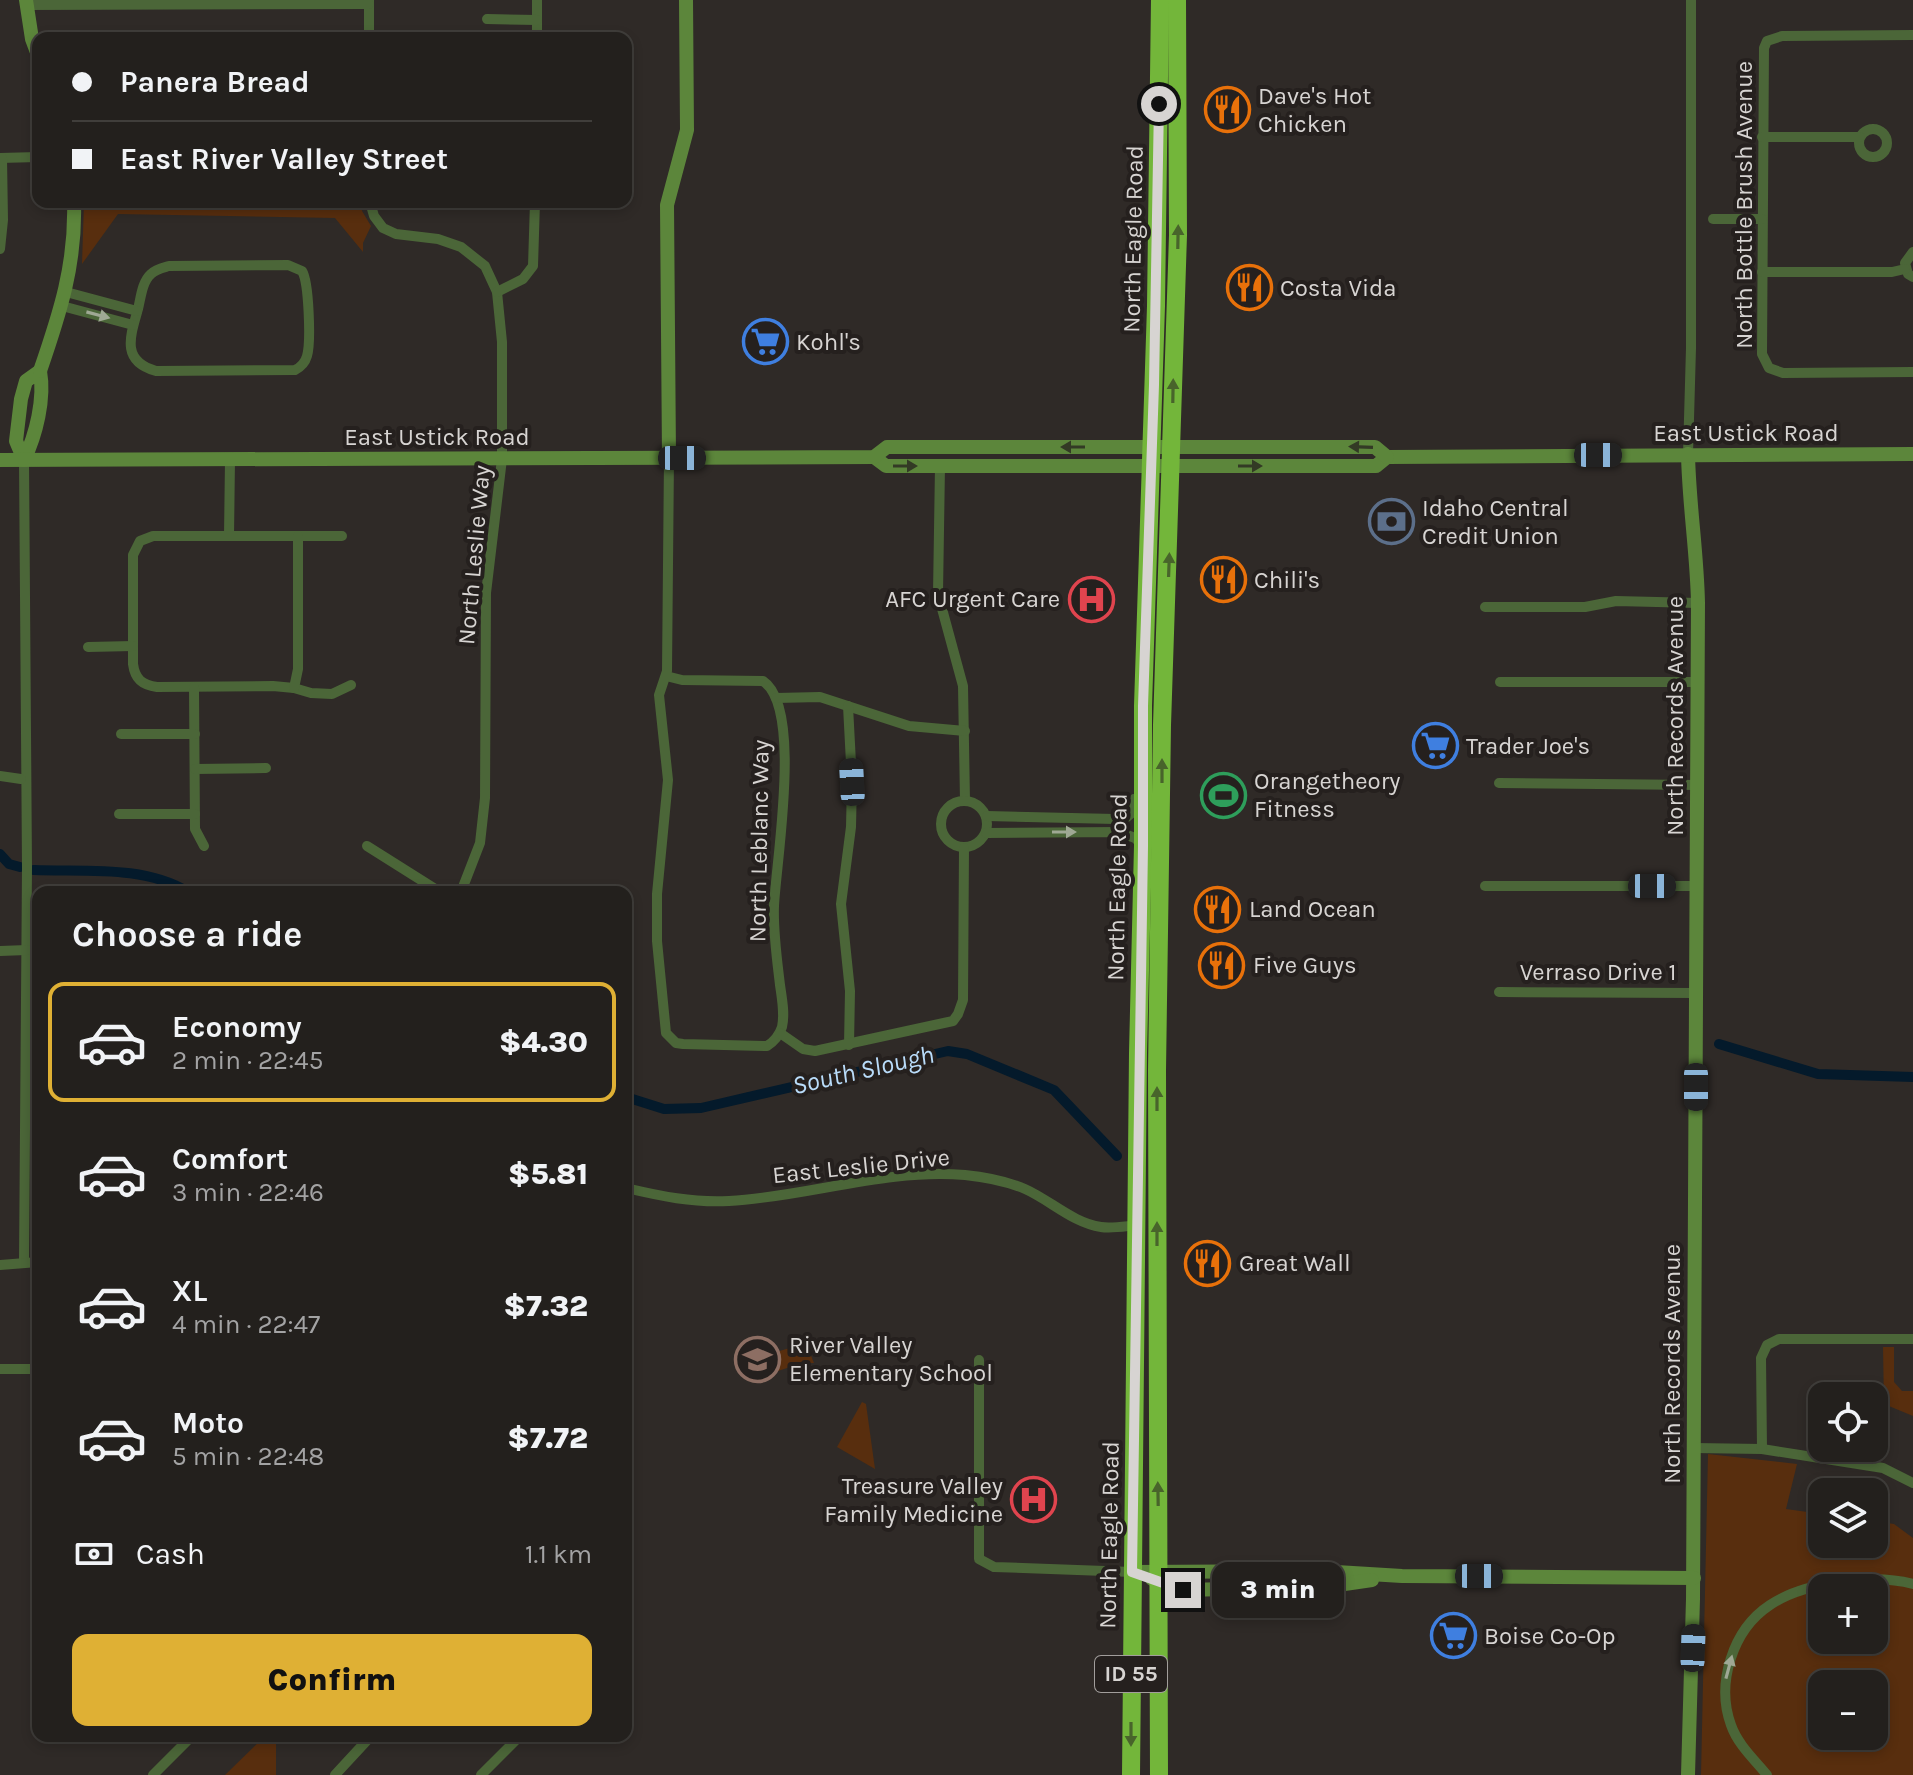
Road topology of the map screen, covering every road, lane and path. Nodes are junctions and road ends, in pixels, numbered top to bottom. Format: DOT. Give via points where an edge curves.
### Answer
graph roads {
  1 [pos="537,0"];
  2 [pos="686,0"];
  3 [pos="1160,0"];
  4 [pos="1170,0"];
  5 [pos="1177,0"];
  6 [pos="1691,0"];
  7 [pos="26,2"];
  8 [pos="369,2"];
  9 [pos="487,19"];
  10 [pos="537,20"];
  11 [pos="1176,27"];
  12 [pos="33,32"];
  13 [pos="369,32"];
  14 [pos="537,32"];
  15 [pos="1913,35"];
  16 [pos="1762,137"];
  17 [pos="1860,137"];
  18 [pos="32,157"];
  19 [pos="1,158"];
  20 [pos="74,208"];
  21 [pos="372,208"];
  22 [pos="535,208"];
  23 [pos="1713,219"];
  24 [pos="1762,219"];
  25 [pos="0,249"];
  26 [pos="1913,252"];
  27 [pos="1762,272"];
  28 [pos="1909,273"];
  29 [pos="497,292"];
  30 [pos="64,299"];
  31 [pos="137,311"];
  32 [pos="133,325"];
  33 [pos="1913,372"];
  34 [pos="1151,446"];
  35 [pos="1172,447"];
  36 [pos="1688,454"];
  37 [pos="1913,454"];
  38 [pos="874,457"];
  39 [pos="1387,457"];
  40 [pos="669,458"];
  41 [pos="502,459"];
  42 [pos="0,460"];
  43 [pos="24,460"];
  44 [pos="230,460"];
  45 [pos="940,466"];
  46 [pos="1150,467"];
  47 [pos="1172,467"];
  48 [pos="229,536"];
  49 [pos="298,536"];
  50 [pos="342,536"];
  51 [pos="1698,603"];
  52 [pos="1485,607"];
  53 [pos="133,646"];
  54 [pos="88,647"];
  55 [pos="666,676"];
  56 [pos="1500,682"];
  57 [pos="1697,682"];
  58 [pos="351,685"];
  59 [pos="194,687"];
  60 [pos="294,688"];
  61 [pos="776,698"];
  62 [pos="848,706"];
  63 [pos="1143,706"];
  64 [pos="965,731"];
  65 [pos="121,734"];
  66 [pos="195,734"];
  67 [pos="266,768"];
  68 [pos="195,769"];
  69 [pos="0,776"];
  70 [pos="21,779"];
  71 [pos="1499,783"];
  72 [pos="1697,785"];
  73 [pos="965,801"];
  74 [pos="119,814"];
  75 [pos="195,814"];
  76 [pos="987,816"];
  77 [pos="986,833"];
  78 [pos="204,846"];
  79 [pos="367,846"];
  80 [pos="1143,846"];
  81 [pos="964,848"];
  82 [pos="430,886"];
  83 [pos="463,886"];
  84 [pos="1485,886"];
  85 [pos="1697,886"];
  86 [pos="1159,919"];
  87 [pos="1141,933"];
  88 [pos="27,950"];
  89 [pos="0,951"];
  90 [pos="1499,992"];
  91 [pos="1696,993"];
  92 [pos="780,1033"];
  93 [pos="849,1045"];
  94 [pos="1157,1070"];
  95 [pos="632,1189"];
  96 [pos="1138,1225"];
  97 [pos="24,1262"];
  98 [pos="32,1262"];
  99 [pos="0,1265"];
  100 [pos="1913,1339"];
  101 [pos="979,1360"];
  102 [pos="0,1369"];
  103 [pos="32,1369"];
  104 [pos="1694,1448"];
  105 [pos="1762,1449"];
  106 [pos="1913,1483"];
  107 [pos="1132,1572"];
  108 [pos="1160,1577"];
  109 [pos="1694,1578"];
  110 [pos="1913,1584"];
  111 [pos="185,1742"];
  112 [pos="365,1742"];
  113 [pos="515,1742"];
  114 [pos="488,1772"];
  115 [pos="153,1775"];
  116 [pos="335,1775"];
  117 [pos="1131,1775"];
  118 [pos="1159,1775"];
  119 [pos="1688,1775"];
  120 [pos="1767,1775"];
  1 -- 10 [label="street"];
  2 -- 40 [label="street" via="687,130 667,205"];
  3 -- 34 [label="highway, North Eagle Road / ID 55"];
  4 -- 11 [label="highway"];
  5 -- 11 [label="highway, North Eagle Road / ID 55"];
  6 -- 36 [label="street, North Records Avenue"];
  7 -- 8 [label="street"];
  7 -- 12 [label="street"];
  8 -- 13 [label="street"];
  9 -- 10 [label="street"];
  10 -- 14 [label="street"];
  35 -- 11 [label="highway, North Eagle Road / ID 55, one-way" via="1179,151"];
  15 -- 16 [label="street, North Bottle Brush Avenue" via="1782,36 1767,41 1762,55"];
  16 -- 17 [label="street"];
  16 -- 24 [label="street, North Bottle Brush Avenue"];
  18 -- 19 [label="street"];
  19 -- 25 [label="street"];
  20 -- 30 [label="street"];
  21 -- 29 [label="street, North Leslie Way" via="383,228 396,234 461,247 485,266"];
  22 -- 29 [label="street" via="533,266 523,279"];
  23 -- 24 [label="street"];
  24 -- 27 [label="street, North Bottle Brush Avenue"];
  26 -- 28 [label="street" via="1907,258"];
  27 -- 28 [label="street"];
  27 -- 33 [label="street, North Bottle Brush Avenue" via="1762,354 1769,368 1783,373"];
  29 -- 41 [label="street, North Leslie Way"];
  30 -- 31 [label="street"];
  30 -- 32 [label="street, one-way"];
  30 -- 43 [label="street" via="40,371 43,387"];
  31 -- 32 [label="street"];
  31 -- 32 [label="street" via="144,284 155,271 169,266 288,265 302,271 308,285 308,354 290,371 156,371 140,364 130,347"];
  34 -- 35 [label="street, East Ustick Road"];
  34 -- 38 [label="street, East Ustick Road, one-way" via="887,447"];
  34 -- 46 [label="highway, North Eagle Road / ID 55"];
  39 -- 35 [label="street, East Ustick Road, one-way" via="1375,447"];
  35 -- 47 [label="highway, North Eagle Road / ID 55"];
  36 -- 37 [label="street, East Ustick Road"];
  36 -- 39 [label="street, East Ustick Road"];
  36 -- 51 [label="street, North Records Avenue"];
  38 -- 40 [label="street, East Ustick Road"];
  38 -- 45 [label="street, East Ustick Road, one-way" via="886,466"];
  47 -- 39 [label="street, East Ustick Road, one-way" via="1376,466"];
  40 -- 41 [label="street, East Ustick Road"];
  40 -- 55 [label="street"];
  41 -- 44 [label="street, East Ustick Road"];
  41 -- 83 [label="street, North Leslie Way" via="486,593 485,798 480,843"];
  42 -- 43 [label="street, East Ustick Road"];
  43 -- 44 [label="street, East Ustick Road"];
  43 -- 88 [label="street"];
  44 -- 48 [label="street"];
  45 -- 46 [label="street, East Ustick Road"];
  45 -- 64 [label="street" via="938,594 963,686"];
  46 -- 47 [label="street, East Ustick Road"];
  46 -- 63 [label="highway, North Eagle Road / ID 55"];
  86 -- 47 [label="highway, North Eagle Road / ID 55, one-way"];
  48 -- 49 [label="street"];
  48 -- 53 [label="street" via="153,536 140,541 133,555"];
  49 -- 50 [label="street"];
  49 -- 60 [label="street"];
  51 -- 52 [label="street"];
  51 -- 57 [label="street, North Records Avenue"];
  53 -- 54 [label="street"];
  53 -- 59 [label="street" via="134,674 140,682"];
  55 -- 61 [label="street" via="763,681"];
  55 -- 92 [label="street" via="659,695 668,780 657,941 668,1037 683,1044 767,1046"];
  56 -- 57 [label="street"];
  57 -- 72 [label="street, North Records Avenue"];
  58 -- 60 [label="street" via="332,694"];
  59 -- 60 [label="street"];
  59 -- 66 [label="street"];
  61 -- 62 [label="street" via="820,697"];
  61 -- 92 [label="street, North Leblanc Way" via="785,783 774,907"];
  62 -- 64 [label="street" via="909,726"];
  62 -- 93 [label="street" via="851,827 841,904 850,991"];
  63 -- 76 [label="street" via="1135,727 1134,811 1127,817"];
  63 -- 80 [label="highway, North Eagle Road / ID 55"];
  64 -- 73 [label="street"];
  65 -- 66 [label="street"];
  66 -- 68 [label="street"];
  67 -- 68 [label="street"];
  68 -- 75 [label="street"];
  69 -- 70 [label="street"];
  71 -- 72 [label="street"];
  72 -- 85 [label="street, North Records Avenue"];
  73 -- 76 [label="street" via="981,807"];
  73 -- 81 [label="street" via="946,808 940,822 945,838"];
  74 -- 75 [label="street"];
  75 -- 78 [label="street" via="195,829"];
  76 -- 77 [label="street"];
  77 -- 80 [label="street, one-way" via="1119,832"];
  77 -- 81 [label="street"];
  79 -- 82 [label="street"];
  80 -- 86 [label="highway" via="1150,850 1150,914"];
  80 -- 87 [label="highway, North Eagle Road / ID 55"];
  81 -- 93 [label="street" via="963,1000 958,1014 953,1021 929,1028"];
  84 -- 85 [label="street"];
  85 -- 91 [label="street, North Records Avenue"];
  86 -- 94 [label="highway, North Eagle Road / ID 55"];
  87 -- 94 [label="highway" via="1150,945 1149,1060"];
  87 -- 96 [label="highway, North Eagle Road / ID 55"];
  88 -- 89 [label="street"];
  88 -- 97 [label="street"];
  90 -- 91 [label="street, Verraso Drive 1"];
  91 -- 104 [label="street, North Records Avenue"];
  92 -- 93 [label="street" via="803,1049"];
  108 -- 94 [label="highway, North Eagle Road / ID 55, one-way"];
  95 -- 96 [label="street, East Leslie Drive" via="671,1198 732,1201 912,1176 964,1175 1026,1189 1101,1227"];
  96 -- 107 [label="highway, North Eagle Road / ID 55"];
  97 -- 98 [label="street"];
  97 -- 99 [label="street"];
  100 -- 105 [label="street" via="1779,1339 1767,1345 1761,1358"];
  101 -- 107 [label="street" via="979,1559 994,1567"];
  102 -- 103 [label="street"];
  104 -- 105 [label="street"];
  104 -- 109 [label="street, North Records Avenue"];
  105 -- 106 [label="street" via="1883,1468"];
  107 -- 108 [label="street"];
  107 -- 117 [label="highway, North Eagle Road / ID 55, one-way"];
  108 -- 109 [label="street" via="1320,1571"];
  108 -- 118 [label="highway, North Eagle Road / ID 55"];
  109 -- 119 [label="street, North Records Avenue"];
  120 -- 110 [label="street, one-way" via="1738,1742 1725,1701 1726,1676 1749,1624 1770,1605 1810,1589 1848,1580"];
  111 -- 115 [label="street"];
  112 -- 116 [label="street"];
  113 -- 114 [label="street"];
}
